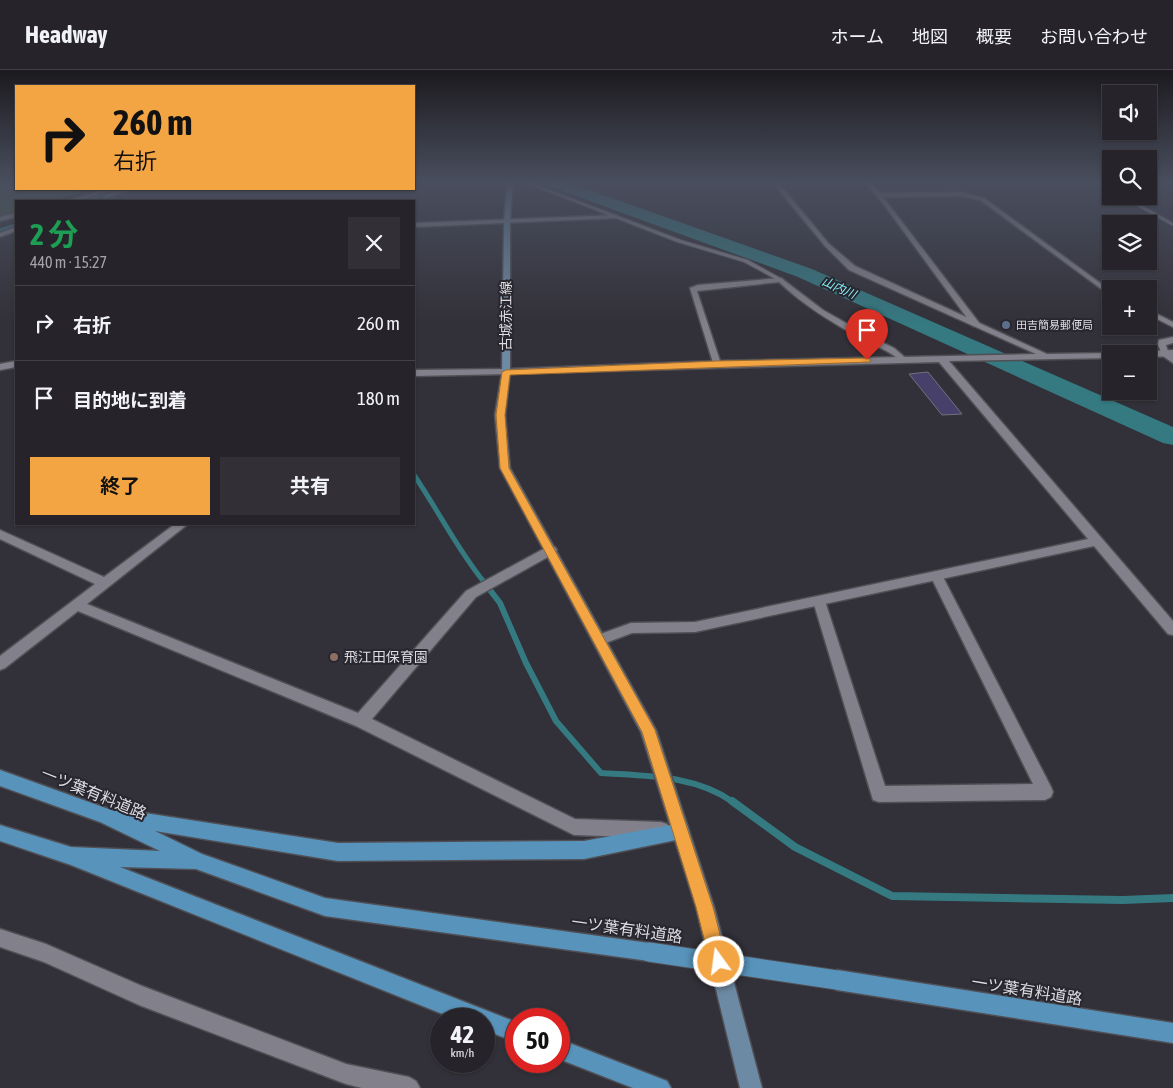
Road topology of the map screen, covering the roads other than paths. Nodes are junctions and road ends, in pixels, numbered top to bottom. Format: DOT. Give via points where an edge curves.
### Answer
graph roads {
  1 [pos="507,230"];
  2 [pos="649,230"];
  3 [pos="814,230"];
  4 [pos="904,230"];
  5 [pos="1023,230"];
  6 [pos="14,231"];
  7 [pos="0,235"];
  8 [pos="781,280"];
  9 [pos="1102,287"];
  10 [pos="1157,316"];
  11 [pos="976,324"];
  12 [pos="1173,325"];
  13 [pos="1173,340"];
  14 [pos="1169,353"];
  15 [pos="1102,355"];
  16 [pos="1049,357"];
  17 [pos="942,359"];
  18 [pos="904,360"];
  19 [pos="1173,360"];
  20 [pos="15,364"];
  21 [pos="717,364"];
  22 [pos="0,367"];
  23 [pos="506,372"];
  24 [pos="415,373"];
  25 [pos="181,525"];
  26 [pos="0,534"];
  27 [pos="1098,541"];
  28 [pos="551,550"];
  29 [pos="937,577"];
  30 [pos="104,583"];
  31 [pos="819,601"];
  32 [pos="75,605"];
  33 [pos="1171,624"];
  34 [pos="600,640"];
  35 [pos="0,664"];
  36 [pos="362,721"];
  37 [pos="0,778"];
  38 [pos="104,815"];
  39 [pos="681,831"];
  40 [pos="0,833"];
  41 [pos="70,856"];
  42 [pos="199,861"];
  43 [pos="0,938"];
  44 [pos="454,1008"];
  45 [pos="1173,1033"];
  46 [pos="570,1053"];
  47 [pos="409,1088"];
  48 [pos="660,1088"];
  49 [pos="751,1088"];
  1 -- 23 [label="main road, 古城赤江線"];
  2 -- 8 [label="lane" via="746,261"];
  3 -- 11 [label="street" via="852,268"];
  4 -- 11 [label="street"];
  5 -- 9 [label="street"];
  6 -- 7 [label="street"];
  8 -- 18 [label="street" via="811,306 898,353"];
  8 -- 21 [label="street" via="698,286 693,290"];
  10 -- 12 [label="street"];
  11 -- 16 [label="street"];
  13 -- 14 [label="street" via="1162,342"];
  14 -- 19 [label="street"];
  15 -- 16 [label="street"];
  16 -- 17 [label="street"];
  17 -- 18 [label="street"];
  17 -- 27 [label="street"];
  18 -- 21 [label="street"];
  20 -- 22 [label="street"];
  21 -- 23 [label="street"];
  23 -- 24 [label="street"];
  23 -- 28 [label="main road, 古城赤江線" via="500,415 505,468"];
  25 -- 30 [label="street"];
  26 -- 30 [label="street"];
  27 -- 29 [label="street"];
  27 -- 33 [label="street"];
  28 -- 34 [label="main road, 古城赤江線"];
  28 -- 36 [label="street" via="471,594"];
  29 -- 31 [label="street"];
  29 -- 31 [label="street" via="1045,792 879,794"];
  30 -- 32 [label="street"];
  31 -- 34 [label="street" via="695,627 631,628"];
  32 -- 35 [label="street"];
  32 -- 36 [label="street"];
  34 -- 39 [label="main road, 古城赤江線" via="648,730"];
  36 -- 39 [label="street" via="574,827"];
  37 -- 38 [label="main road, 一ツ葉有料道路"];
  38 -- 39 [label="main road" via="338,852 584,850"];
  38 -- 42 [label="main road, 一ツ葉有料道路"];
  39 -- 49 [label="main road, 古城赤江線" via="705,907"];
  40 -- 41 [label="main road, 一ツ葉有料道路"];
  41 -- 42 [label="main road, 一ツ葉有料道路"];
  41 -- 44 [label="main road"];
  42 -- 45 [label="main road, 一ツ葉有料道路, bridge" via="325,907 649,952"];
  43 -- 47 [label="street" via="46,953 140,995 346,1074"];
  46 -- 48 [label="main road"];
}
